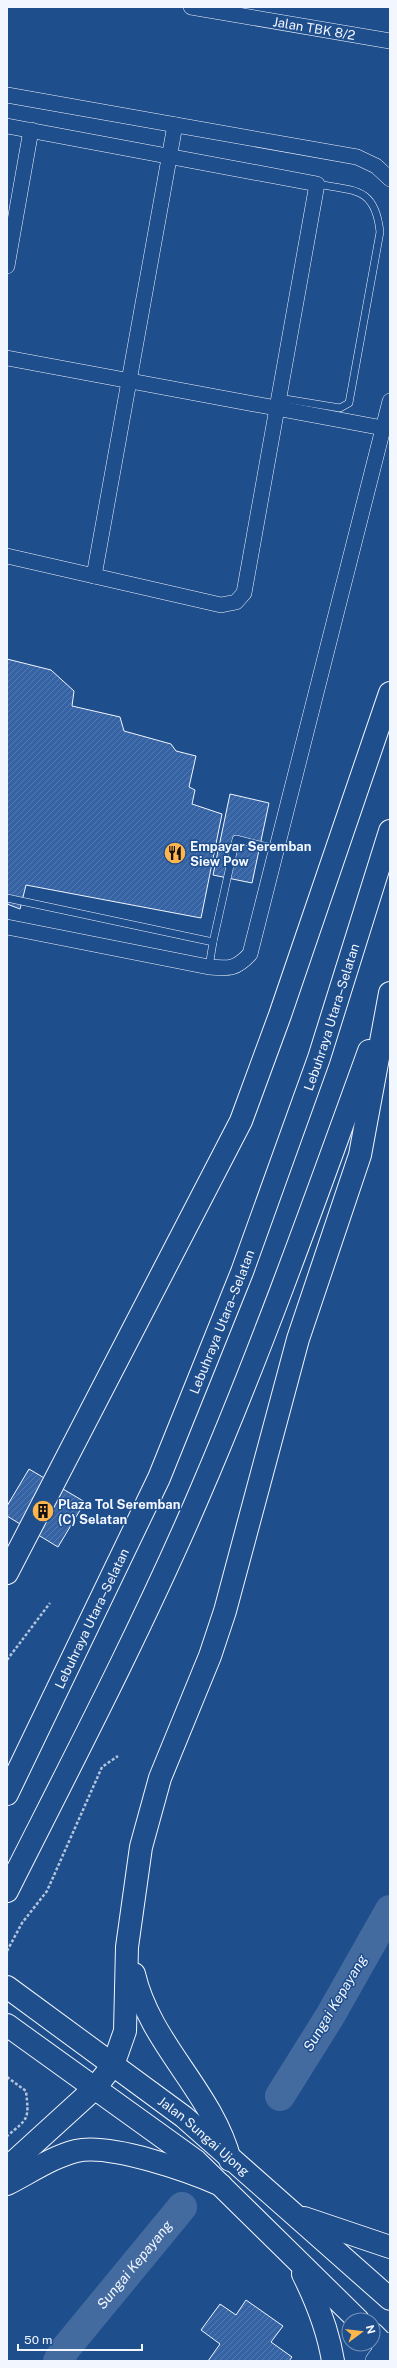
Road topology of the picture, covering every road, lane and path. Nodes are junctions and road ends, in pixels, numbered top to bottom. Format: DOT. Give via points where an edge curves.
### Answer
graph roads {
  1 [pos="191,7"];
  2 [pos="262,13"];
  3 [pos="390,41"];
  4 [pos="7,95"];
  5 [pos="175,125"];
  6 [pos="7,126"];
  7 [pos="31,130"];
  8 [pos="169,156"];
  9 [pos="390,179"];
  10 [pos="317,184"];
  11 [pos="7,266"];
  12 [pos="7,358"];
  13 [pos="129,381"];
  14 [pos="390,401"];
  15 [pos="278,403"];
  16 [pos="383,428"];
  17 [pos="7,556"];
  18 [pos="94,576"];
  19 [pos="390,693"];
  20 [pos="390,831"];
  21 [pos="276,849"];
  22 [pos="7,898"];
  23 [pos="7,927"];
  24 [pos="214,942"];
  25 [pos="209,967"];
  26 [pos="390,993"];
  27 [pos="7,1573"];
  28 [pos="50,1602"];
  29 [pos="7,1660"];
  30 [pos="118,1756"];
  31 [pos="7,1794"];
  32 [pos="7,1890"];
  33 [pos="127,1947"];
  34 [pos="7,1951"];
  35 [pos="12,1991"];
  36 [pos="7,2025"];
  37 [pos="113,2065"];
  38 [pos="7,2077"];
  39 [pos="95,2088"];
  40 [pos="7,2136"];
  41 [pos="224,2150"];
  42 [pos="7,2168"];
  43 [pos="207,2175"];
  44 [pos="7,2184"];
  45 [pos="286,2208"];
  46 [pos="390,2246"];
  47 [pos="294,2258"];
  48 [pos="390,2299"];
  49 [pos="350,2312"];
  50 [pos="333,2361"];
  1 -- 2 [label="street, Jalan TBK 8/2"];
  2 -- 3 [label="street, Jalan TBK 8/2"];
  4 -- 5 [label="street"];
  5 -- 8 [label="street"];
  5 -- 9 [label="street" via="357,157 376,166"];
  6 -- 7 [label="street"];
  7 -- 8 [label="street"];
  7 -- 11 [label="street"];
  8 -- 10 [label="street"];
  8 -- 13 [label="street"];
  10 -- 15 [label="street"];
  10 -- 15 [label="lane" via="356,191 370,199 378,216 380,232 349,403 340,408"];
  12 -- 13 [label="street"];
  13 -- 15 [label="street"];
  13 -- 18 [label="street"];
  14 -- 16 [label="street"];
  15 -- 16 [label="street"];
  15 -- 18 [label="street" via="244,593 236,602 221,605"];
  16 -- 21 [label="street"];
  17 -- 18 [label="street"];
  19 -- 27 [label="highway" via="241,1121"];
  20 -- 31 [label="highway, Lebuhraya Utara–Selatan" via="319,1058 242,1272 159,1478"];
  21 -- 24 [label="lane" via="236,839"];
  21 -- 25 [label="street" via="250,954 239,966 224,969"];
  22 -- 24 [label="lane"];
  23 -- 25 [label="street"];
  24 -- 25 [label="lane"];
  26 -- 32 [label="highway" via="297,1250 196,1502 111,1685"];
  26 -- 33 [label="highway" via="360,1155 298,1339 225,1611 210,1656 160,1778 141,1847"];
  28 -- 29 [label="path"];
  30 -- 34 [label="path" via="102,1767 47,1891 22,1923"];
  33 -- 37 [label="highway" via="125,2031"];
  33 -- 41 [label="highway" via="145,2008 161,2038 204,2101"];
  35 -- 37 [label="highway, Jalan Sungai Ujong"];
  36 -- 39 [label="highway, Jalan Sungai Ujong"];
  37 -- 39 [label="highway"];
  37 -- 41 [label="highway, Jalan Sungai Ujong"];
  38 -- 40 [label="path" via="26,2091 28,2114 23,2123"];
  39 -- 42 [label="highway"];
  39 -- 43 [label="highway, Jalan Sungai Ujong"];
  41 -- 45 [label="highway, Jalan Sungai Ujong"];
  43 -- 44 [label="highway" via="144,2158 95,2150 77,2151 61,2157"];
  43 -- 47 [label="highway, Jalan Sungai Ujong" via="259,2221"];
  45 -- 46 [label="highway"];
  45 -- 48 [label="highway, Jalan Sungai Ujong"];
  47 -- 49 [label="highway, Jalan Sungai Ujong"];
  47 -- 50 [label="highway" via="316,2301 329,2339"];
}
